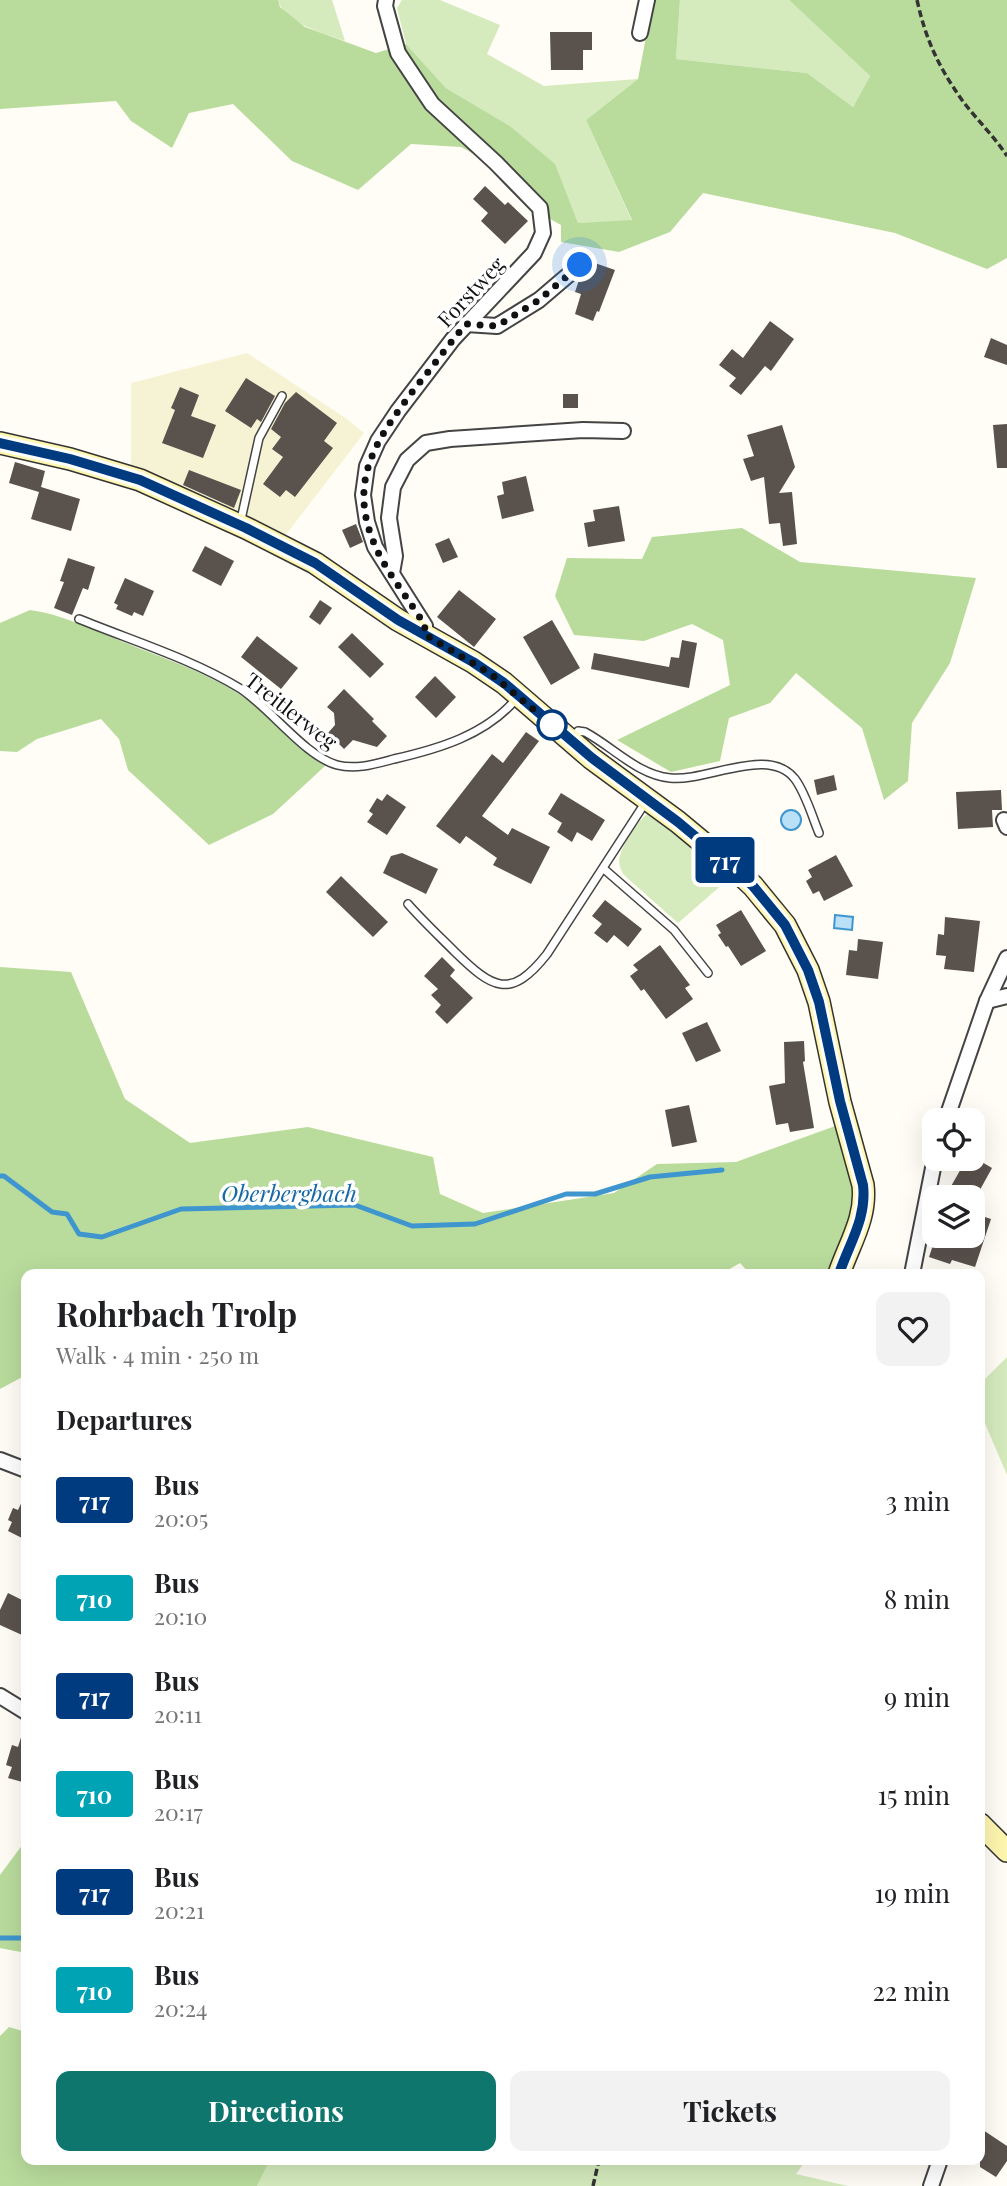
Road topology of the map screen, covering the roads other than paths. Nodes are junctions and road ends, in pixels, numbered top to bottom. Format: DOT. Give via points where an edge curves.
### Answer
graph roads {
  1 [pos="386,0"];
  2 [pos="647,0"];
  3 [pos="640,33"];
  4 [pos="580,265"];
  5 [pos="466,324"];
  6 [pos="282,396"];
  7 [pos="623,431"];
  8 [pos="0,443"];
  9 [pos="240,525"];
  10 [pos="392,573"];
  11 [pos="79,619"];
  12 [pos="424,634"];
  13 [pos="519,695"];
  14 [pos="570,740"];
  15 [pos="647,799"];
  16 [pos="819,834"];
  17 [pos="604,869"];
  18 [pos="408,904"];
  19 [pos="1007,958"];
  20 [pos="708,973"];
  21 [pos="1007,996"];
  22 [pos="987,1001"];
  23 [pos="950,1108"];
  24 [pos="932,1171"];
  25 [pos="841,1269"];
  26 [pos="913,1269"];
  27 [pos="0,1460"];
  28 [pos="21,1468"];
  29 [pos="0,1696"];
  30 [pos="21,1709"];
  31 [pos="985,1829"];
  32 [pos="1007,1851"];
  33 [pos="938,2165"];
  34 [pos="931,2186"];
  1 -- 5 [label="street, Forstweg" via="398,52 432,104 540,208 543,233 534,253"];
  2 -- 3 [label="street"];
  4 -- 5 [label="street" via="539,300 497,326"];
  5 -- 10 [label="street, Forstweg" via="387,426 367,466 363,495 367,522 375,547"];
  6 -- 9 [label="lane" via="260,438"];
  7 -- 10 [label="street" via="426,443 407,460 393,487 388,518 395,555"];
  8 -- 9 [label="main road" via="140,480"];
  9 -- 12 [label="main road" via="315,563"];
  10 -- 12 [label="street, Forstweg" via="425,626"];
  11 -- 13 [label="lane, Treitlerweg" via="220,678 266,708 319,756 350,767 451,744 495,719"];
  12 -- 13 [label="main road"];
  13 -- 14 [label="main road"];
  14 -- 15 [label="main road"];
  14 -- 16 [label="lane" via="585,732 660,777 689,778 766,764 780,767 797,782"];
  15 -- 17 [label="lane"];
  15 -- 25 [label="main road" via="753,886 785,925 808,970 864,1195 858,1230"];
  17 -- 18 [label="lane" via="541,961 511,984 491,984 478,974"];
  17 -- 20 [label="lane" via="674,930"];
  19 -- 22 [label="street"];
  21 -- 22 [label="street"];
  22 -- 23 [label="street"];
  24 -- 26 [label="street"];
  27 -- 28 [label="street"];
  29 -- 30 [label="street"];
  31 -- 32 [label="main road"];
  33 -- 34 [label="street"];
}
